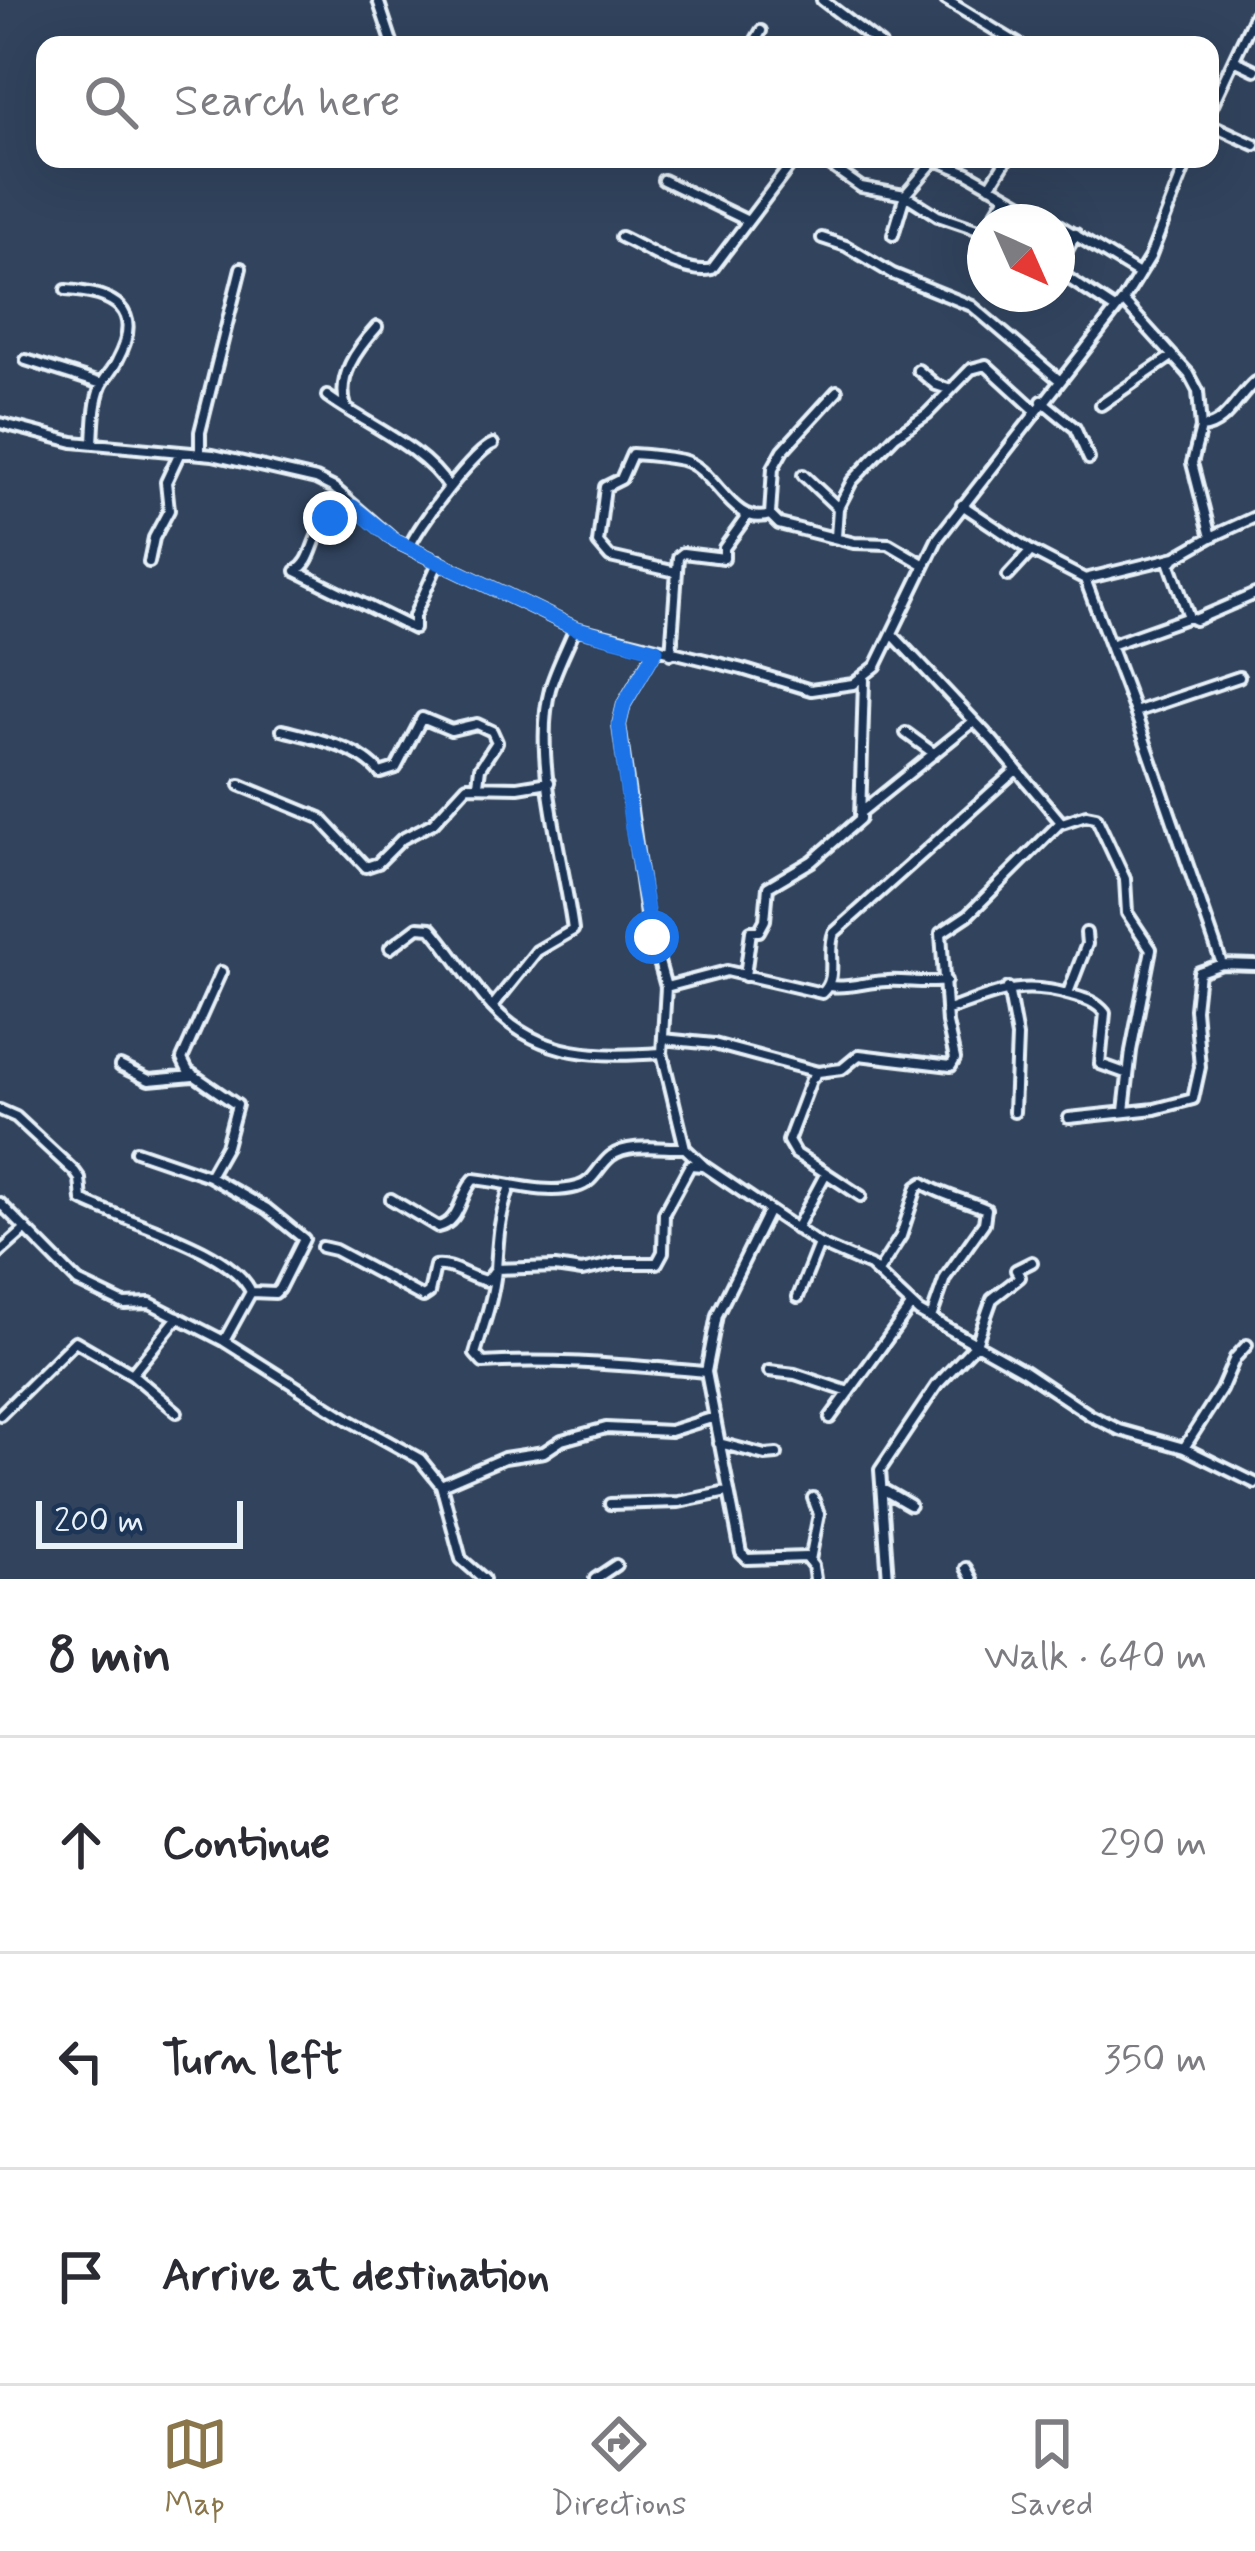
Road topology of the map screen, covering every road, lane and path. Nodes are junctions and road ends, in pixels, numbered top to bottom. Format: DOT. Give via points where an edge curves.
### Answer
graph roads {
  1 [pos="378,0"];
  2 [pos="822,0"];
  3 [pos="946,0"];
  4 [pos="1255,14"];
  5 [pos="761,31"];
  6 [pos="390,36"];
  7 [pos="758,36"];
  8 [pos="869,36"];
  9 [pos="1005,36"];
  10 [pos="1234,60"];
  11 [pos="1255,70"];
  12 [pos="1219,91"];
  13 [pos="1219,128"];
  14 [pos="1255,146"];
  15 [pos="788,168"];
  16 [pos="834,168"];
  17 [pos="927,168"];
  18 [pos="953,168"];
  19 [pos="1001,168"];
  20 [pos="1185,168"];
  21 [pos="663,180"];
  22 [pos="990,185"];
  23 [pos="905,195"];
  24 [pos="1006,196"];
  25 [pos="1001,204"];
  26 [pos="1021,204"];
  27 [pos="748,221"];
  28 [pos="967,225"];
  29 [pos="1076,234"];
  30 [pos="893,235"];
  31 [pos="621,237"];
  32 [pos="822,238"];
  33 [pos="241,268"];
  34 [pos="1139,274"];
  35 [pos="1075,282"];
  36 [pos="66,290"];
  37 [pos="1123,301"];
  38 [pos="1115,309"];
  39 [pos="377,327"];
  40 [pos="1172,356"];
  41 [pos="26,360"];
  42 [pos="918,370"];
  43 [pos="1058,379"];
  44 [pos="1255,382"];
  45 [pos="102,384"];
  46 [pos="948,389"];
  47 [pos="837,392"];
  48 [pos="327,396"];
  49 [pos="1042,401"];
  50 [pos="1101,405"];
  51 [pos="346,409"];
  52 [pos="1035,410"];
  53 [pos="0,423"];
  54 [pos="1201,428"];
  55 [pos="93,443"];
  56 [pos="493,444"];
  57 [pos="180,452"];
  58 [pos="200,454"];
  59 [pos="1089,459"];
  60 [pos="803,475"];
  61 [pos="449,488"];
  62 [pos="962,505"];
  63 [pos="353,507"];
  64 [pos="838,508"];
  65 [pos="744,514"];
  66 [pos="770,515"];
  67 [pos="1255,517"];
  68 [pos="836,537"];
  69 [pos="1211,537"];
  70 [pos="409,548"];
  71 [pos="1031,551"];
  72 [pos="1176,557"];
  73 [pos="439,561"];
  74 [pos="148,562"];
  75 [pos="923,564"];
  76 [pos="676,572"];
  77 [pos="1008,576"];
  78 [pos="1085,579"];
  79 [pos="1255,595"];
  80 [pos="1189,617"];
  81 [pos="575,628"];
  82 [pos="894,636"];
  83 [pos="1110,645"];
  84 [pos="656,650"];
  85 [pos="671,654"];
  86 [pos="1239,677"];
  87 [pos="864,678"];
  88 [pos="1135,712"];
  89 [pos="974,721"];
  90 [pos="283,730"];
  91 [pos="906,733"];
  92 [pos="932,752"];
  93 [pos="1015,772"];
  94 [pos="549,782"];
  95 [pos="478,784"];
  96 [pos="240,785"];
  97 [pos="860,813"];
  98 [pos="1061,823"];
  99 [pos="1086,933"];
  100 [pos="390,949"];
  101 [pos="1222,964"];
  102 [pos="1255,965"];
  103 [pos="221,972"];
  104 [pos="746,976"];
  105 [pos="946,981"];
  106 [pos="830,986"];
  107 [pos="666,987"];
  108 [pos="1008,988"];
  109 [pos="1067,994"];
  110 [pos="492,1007"];
  111 [pos="948,1010"];
  112 [pos="663,1039"];
  113 [pos="662,1053"];
  114 [pos="120,1066"];
  115 [pos="818,1072"];
  116 [pos="1129,1074"];
  117 [pos="195,1076"];
  118 [pos="0,1110"];
  119 [pos="1124,1111"];
  120 [pos="1014,1112"];
  121 [pos="1069,1118"];
  122 [pos="685,1148"];
  123 [pos="136,1150"];
  124 [pos="704,1166"];
  125 [pos="826,1173"];
  126 [pos="208,1176"];
  127 [pos="510,1186"];
  128 [pos="861,1196"];
  129 [pos="391,1199"];
  130 [pos="0,1203"];
  131 [pos="768,1212"];
  132 [pos="26,1228"];
  133 [pos="796,1229"];
  134 [pos="819,1244"];
  135 [pos="322,1247"];
  136 [pos="0,1252"];
  137 [pos="1032,1262"];
  138 [pos="496,1269"];
  139 [pos="878,1272"];
  140 [pos="250,1292"];
  141 [pos="798,1297"];
  142 [pos="911,1306"];
  143 [pos="178,1317"];
  144 [pos="931,1318"];
  145 [pos="224,1341"];
  146 [pos="976,1344"];
  147 [pos="1247,1345"];
  148 [pos="770,1371"];
  149 [pos="706,1372"];
  150 [pos="132,1374"];
  151 [pos="849,1392"];
  152 [pos="177,1412"];
  153 [pos="0,1415"];
  154 [pos="715,1418"];
  155 [pos="830,1418"];
  156 [pos="719,1443"];
  157 [pos="1184,1448"];
  158 [pos="777,1454"];
  159 [pos="1255,1483"];
  160 [pos="441,1485"];
  161 [pos="882,1489"];
  162 [pos="728,1492"];
  163 [pos="813,1498"];
  164 [pos="610,1504"];
  165 [pos="910,1504"];
  166 [pos="810,1561"];
  167 [pos="616,1565"];
  168 [pos="967,1568"];
  169 [pos="484,1579"];
  170 [pos="595,1579"];
  171 [pos="815,1579"];
  172 [pos="888,1579"];
  173 [pos="972,1579"];
  1 -- 6 [label="street"];
  2 -- 8 [label="street"];
  3 -- 9 [label="street"];
  4 -- 10 [label="street"];
  5 -- 7 [label="street"];
  10 -- 11 [label="street"];
  10 -- 12 [label="street"];
  13 -- 14 [label="street"];
  15 -- 27 [label="street"];
  16 -- 23 [label="street" via="861,187"];
  17 -- 23 [label="street"];
  18 -- 22 [label="street"];
  19 -- 22 [label="street"];
  20 -- 34 [label="street"];
  21 -- 27 [label="street"];
  22 -- 24 [label="street"];
  23 -- 28 [label="street"];
  23 -- 30 [label="street"];
  24 -- 25 [label="street"];
  24 -- 26 [label="street"];
  27 -- 31 [label="street" via="704,272"];
  29 -- 34 [label="street"];
  32 -- 43 [label="street" via="972,306"];
  33 -- 58 [label="street"];
  34 -- 37 [label="street"];
  35 -- 38 [label="street"];
  36 -- 45 [label="street" via="123,306 126,338"];
  37 -- 38 [label="street"];
  37 -- 40 [label="street"];
  38 -- 43 [label="street"];
  39 -- 51 [label="street" via="345,376"];
  40 -- 50 [label="street"];
  40 -- 54 [label="street" via="1198,391"];
  41 -- 45 [label="street"];
  42 -- 46 [label="street"];
  43 -- 49 [label="street"];
  44 -- 54 [label="street" via="1223,420"];
  45 -- 55 [label="street"];
  46 -- 52 [label="street" via="986,365"];
  46 -- 64 [label="street" via="852,481"];
  47 -- 66 [label="street" via="773,468"];
  48 -- 51 [label="street"];
  49 -- 52 [label="street"];
  49 -- 59 [label="street" via="1075,428"];
  51 -- 61 [label="street" via="391,434"];
  52 -- 62 [label="street"];
  53 -- 55 [label="street"];
  54 -- 69 [label="street" via="1192,463"];
  55 -- 57 [label="street"];
  56 -- 61 [label="street"];
  57 -- 58 [label="street"];
  57 -- 74 [label="street"];
  58 -- 63 [label="street" via="316,478"];
  60 -- 64 [label="street"];
  61 -- 70 [label="street"];
  62 -- 71 [label="street"];
  62 -- 75 [label="street"];
  63 -- 70 [label="street"];
  63 -- 73 [label="street" via="330,518 296,571 414,629"];
  64 -- 68 [label="street"];
  65 -- 66 [label="street"];
  65 -- 76 [label="street" via="724,558 683,553"];
  65 -- 76 [label="street" via="684,460 632,454 601,496 598,543 610,557"];
  66 -- 68 [label="street"];
  67 -- 69 [label="street"];
  68 -- 75 [label="street" via="889,544"];
  69 -- 72 [label="street"];
  70 -- 73 [label="street"];
  71 -- 77 [label="street"];
  71 -- 78 [label="street"];
  72 -- 78 [label="street"];
  72 -- 80 [label="street" via="1171,569"];
  73 -- 81 [label="street"];
  75 -- 82 [label="street"];
  76 -- 85 [label="street"];
  78 -- 83 [label="street"];
  79 -- 80 [label="street"];
  80 -- 83 [label="street"];
  81 -- 84 [label="street"];
  81 -- 94 [label="street" via="550,690"];
  82 -- 87 [label="street"];
  82 -- 89 [label="street"];
  83 -- 88 [label="street"];
  84 -- 85 [label="street"];
  84 -- 107 [label="street" via="619,725 646,915"];
  85 -- 87 [label="street" via="811,691"];
  86 -- 88 [label="street"];
  87 -- 97 [label="street"];
  88 -- 101 [label="street"];
  89 -- 92 [label="street"];
  89 -- 93 [label="street"];
  90 -- 95 [label="street" via="380,773 396,768 422,718 451,730 478,724 497,742"];
  91 -- 92 [label="street"];
  92 -- 97 [label="street"];
  93 -- 98 [label="street"];
  93 -- 106 [label="street" via="834,933"];
  94 -- 95 [label="street"];
  94 -- 110 [label="street" via="573,930 537,951"];
  95 -- 96 [label="street" via="372,867 320,818"];
  97 -- 104 [label="street" via="812,861 768,886 766,920 751,931"];
  98 -- 105 [label="street" via="941,933"];
  98 -- 116 [label="street" via="1096,818 1125,879 1127,913 1151,949"];
  99 -- 109 [label="street"];
  100 -- 110 [label="street" via="418,927 431,928"];
  101 -- 102 [label="street"];
  101 -- 119 [label="street" via="1199,972 1193,1099"];
  103 -- 117 [label="street" via="182,1059"];
  104 -- 106 [label="street" via="808,992"];
  104 -- 107 [label="street" via="727,971"];
  105 -- 106 [label="street"];
  105 -- 111 [label="street"];
  107 -- 112 [label="street"];
  108 -- 109 [label="street"];
  108 -- 111 [label="street"];
  108 -- 120 [label="street" via="1017,1037"];
  109 -- 116 [label="street" via="1105,1013 1100,1064"];
  110 -- 113 [label="street" via="562,1051"];
  111 -- 115 [label="street" via="951,1066 859,1055 842,1069"];
  112 -- 113 [label="street"];
  112 -- 115 [label="street"];
  113 -- 122 [label="street"];
  114 -- 117 [label="street" via="149,1080"];
  115 -- 125 [label="street" via="788,1141"];
  116 -- 119 [label="street"];
  117 -- 126 [label="street" via="237,1105"];
  118 -- 140 [label="street" via="75,1172 82,1200 214,1258"];
  119 -- 121 [label="street"];
  122 -- 124 [label="street"];
  122 -- 127 [label="street" via="620,1152 580,1186"];
  123 -- 126 [label="street"];
  124 -- 131 [label="street"];
  124 -- 138 [label="street" via="690,1165 664,1214 657,1263"];
  125 -- 128 [label="street"];
  125 -- 133 [label="street"];
  126 -- 140 [label="street" via="303,1235 275,1293"];
  127 -- 129 [label="street" via="474,1179 453,1221 438,1227"];
  127 -- 138 [label="street" via="498,1221"];
  130 -- 132 [label="street"];
  131 -- 133 [label="street"];
  131 -- 149 [label="street" via="717,1315"];
  132 -- 136 [label="street"];
  132 -- 143 [label="street" via="78,1282"];
  133 -- 134 [label="street"];
  134 -- 139 [label="street"];
  134 -- 141 [label="street"];
  135 -- 138 [label="street" via="423,1297 436,1266 487,1281"];
  137 -- 146 [label="street" via="992,1299"];
  138 -- 149 [label="street" via="475,1354 483,1363"];
  139 -- 142 [label="street"];
  139 -- 144 [label="street" via="901,1236 916,1187 986,1208"];
  140 -- 145 [label="street"];
  142 -- 144 [label="street"];
  142 -- 151 [label="street"];
  143 -- 145 [label="street"];
  143 -- 150 [label="street"];
  144 -- 146 [label="street"];
  145 -- 160 [label="street" via="420,1459"];
  146 -- 157 [label="street" via="1120,1430"];
  146 -- 161 [label="street" via="897,1441 880,1470"];
  147 -- 157 [label="street"];
  148 -- 151 [label="street"];
  149 -- 154 [label="street"];
  150 -- 152 [label="street"];
  150 -- 153 [label="street" via="74,1341"];
  151 -- 155 [label="street"];
  154 -- 156 [label="street"];
  154 -- 160 [label="street" via="670,1431 606,1428"];
  156 -- 158 [label="street"];
  156 -- 162 [label="street"];
  157 -- 159 [label="street"];
  160 -- 169 [label="street" via="461,1559"];
  161 -- 165 [label="street"];
  161 -- 172 [label="street"];
  162 -- 164 [label="street"];
  162 -- 166 [label="street" via="744,1557"];
  163 -- 166 [label="street"];
  166 -- 171 [label="street"];
  167 -- 170 [label="street"];
  168 -- 173 [label="street"];
}
